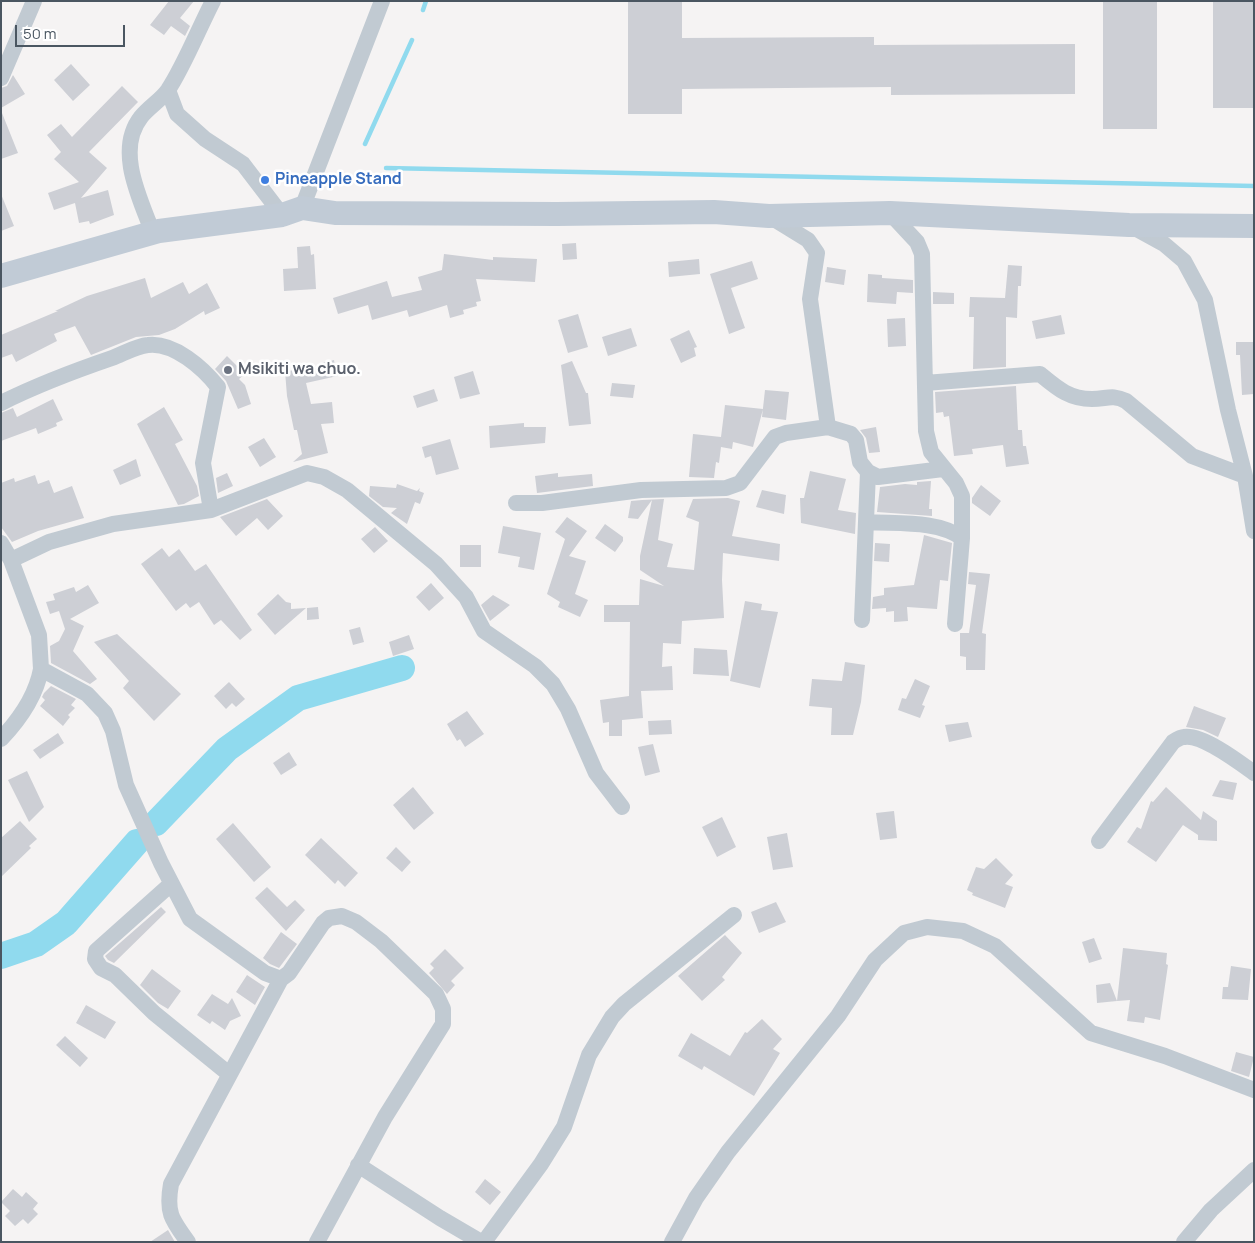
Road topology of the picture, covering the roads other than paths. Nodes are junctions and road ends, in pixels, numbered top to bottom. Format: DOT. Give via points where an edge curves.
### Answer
graph roads {
  1 [pos="34,1"];
  2 [pos="213,1"];
  3 [pos="382,1"];
  4 [pos="1,78"];
  5 [pos="168,90"];
  6 [pos="292,212"];
  7 [pos="890,213"];
  8 [pos="769,216"];
  9 [pos="1129,225"];
  10 [pos="1254,226"];
  11 [pos="153,233"];
  12 [pos="1,276"];
  13 [pos="926,383"];
  14 [pos="1,403"];
  15 [pos="828,427"];
  16 [pos="943,469"];
  17 [pos="868,472"];
  18 [pos="1245,476"];
  19 [pos="516,503"];
  20 [pos="211,510"];
  21 [pos="868,522"];
  22 [pos="1254,531"];
  23 [pos="962,538"];
  24 [pos="1,543"];
  25 [pos="11,560"];
  26 [pos="862,620"];
  27 [pos="955,624"];
  28 [pos="40,669"];
  29 [pos="1,739"];
  30 [pos="1254,772"];
  31 [pos="622,807"];
  32 [pos="1099,841"];
  33 [pos="171,884"];
  34 [pos="734,915"];
  35 [pos="281,979"];
  36 [pos="229,1074"];
  37 [pos="1254,1090"];
  38 [pos="358,1165"];
  39 [pos="1254,1170"];
  40 [pos="188,1242"];
  41 [pos="317,1242"];
  42 [pos="482,1242"];
  43 [pos="672,1242"];
  44 [pos="1184,1242"];
  1 -- 4 [label="street"];
  2 -- 5 [label="street"];
  3 -- 6 [label="street"];
  5 -- 6 [label="street" via="177,114 205,139 243,164"];
  5 -- 11 [label="street" via="140,117 130,136 130,157 138,196"];
  6 -- 8 [label="main road" via="714,212"];
  6 -- 11 [label="main road"];
  7 -- 8 [label="main road"];
  7 -- 9 [label="main road"];
  7 -- 13 [label="street" via="917,242 922,254"];
  8 -- 15 [label="street" via="808,240 817,253 810,299"];
  9 -- 10 [label="main road"];
  9 -- 18 [label="street" via="1164,244 1184,261 1205,300"];
  11 -- 12 [label="main road"];
  13 -- 16 [label="street" via="926,431 931,452"];
  13 -- 18 [label="street" via="1040,374 1062,393 1091,399 1116,396 1192,456"];
  14 -- 20 [label="street" via="59,377 148,344 166,347 183,355 218,387 203,463"];
  15 -- 17 [label="street" via="851,434 856,440 860,462"];
  15 -- 19 [label="street" via="775,437 740,483 726,488 641,490 542,503"];
  16 -- 17 [label="street" via="878,478"];
  16 -- 23 [label="street" via="956,483 962,496"];
  17 -- 21 [label="street"];
  18 -- 22 [label="street"];
  20 -- 25 [label="street" via="113,524 49,542"];
  20 -- 31 [label="street" via="307,473 324,477 347,490 436,564 466,598 484,631 535,666 554,684 596,772"];
  21 -- 23 [label="street" via="934,527"];
  21 -- 26 [label="street"];
  23 -- 27 [label="street"];
  24 -- 25 [label="street"];
  25 -- 28 [label="street" via="39,635"];
  28 -- 29 [label="street" via="38,686 14,725"];
  28 -- 33 [label="street" via="87,694 106,713 126,785"];
  30 -- 32 [label="street" via="1227,753 1185,736 1173,742"];
  33 -- 35 [label="street" via="190,919 265,973"];
  33 -- 36 [label="street" via="96,951 95,959 101,968 115,975 154,1013"];
  34 -- 42 [label="street" via="612,1017 589,1055 564,1127 541,1164"];
  35 -- 36 [label="street"];
  35 -- 38 [label="street" via="289,973 323,923 329,918 342,916 356,922 381,941 436,994 443,1009 443,1024"];
  36 -- 40 [label="street" via="171,1184 169,1214"];
  37 -- 43 [label="street" via="1165,1056 1090,1033 995,946 963,931 926,926 904,933 875,960 838,1016 728,1152 696,1198"];
  38 -- 41 [label="street"];
  38 -- 42 [label="street"];
  39 -- 44 [label="street" via="1211,1210"];
}
